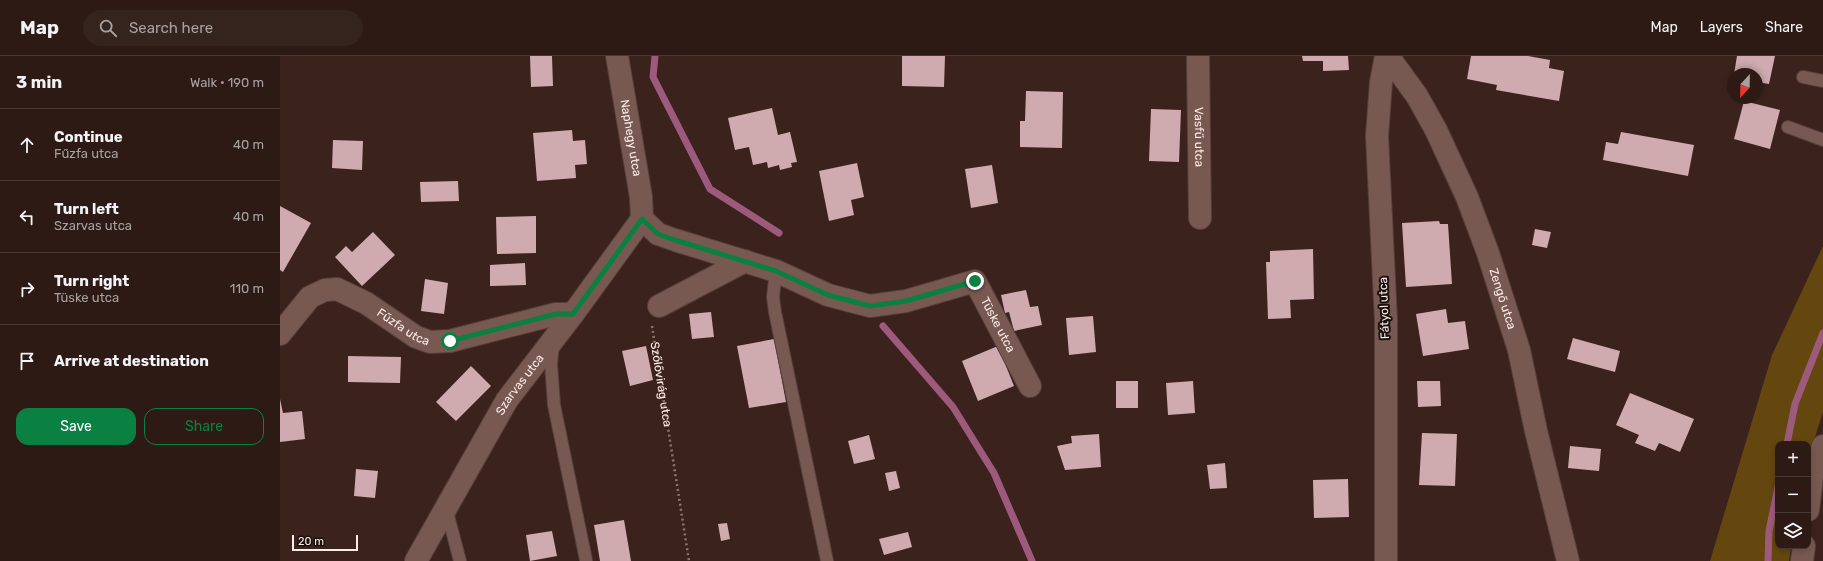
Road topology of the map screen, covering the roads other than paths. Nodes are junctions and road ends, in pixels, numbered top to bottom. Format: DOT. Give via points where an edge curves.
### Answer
graph roads {
  1 [pos="617,56"];
  2 [pos="1198,56"];
  3 [pos="1387,56"];
  4 [pos="1803,76"];
  5 [pos="1823,81"];
  6 [pos="1788,127"];
  7 [pos="1823,140"];
  8 [pos="1200,218"];
  9 [pos="642,219"];
  10 [pos="745,262"];
  11 [pos="776,271"];
  12 [pos="659,306"];
  13 [pos="573,314"];
  14 [pos="280,334"];
  15 [pos="553,340"];
  16 [pos="1030,386"];
  17 [pos="1823,446"];
  18 [pos="1811,484"];
  19 [pos="446,508"];
  20 [pos="1804,549"];
  21 [pos="586,560"];
  22 [pos="416,561"];
  23 [pos="460,561"];
  24 [pos="827,561"];
  25 [pos="1386,561"];
  26 [pos="1568,561"];
  27 [pos="1802,561"];
  1 -- 9 [label="street, Naphegy utca" via="641,197"];
  2 -- 8 [label="street, Vasfű utca"];
  3 -- 25 [label="street, Fátyol utca" via="1381,82 1377,136 1386,321"];
  3 -- 26 [label="street, Zengő utca" via="1417,96 1436,130 1467,197 1488,253 1518,350"];
  4 -- 5 [label="lane"];
  6 -- 7 [label="lane"];
  9 -- 10 [label="street, Tüske utca" via="658,234"];
  9 -- 13 [label="street, Szarvas utca"];
  10 -- 11 [label="street, Tüske utca"];
  10 -- 12 [label="street"];
  11 -- 16 [label="street, Tüske utca" via="828,295 870,306 906,301 975,281"];
  11 -- 24 [label="lane" via="774,312"];
  13 -- 14 [label="street, Fűzfa utca" via="556,314 450,341 430,342 416,337 366,303 337,289 325,290 310,297"];
  13 -- 15 [label="street, Szarvas utca"];
  15 -- 19 [label="street, Szarvas utca" via="507,400"];
  15 -- 21 [label="lane" via="551,364 554,405"];
  17 -- 18 [label="street"];
  19 -- 22 [label="street, Szarvas utca"];
  19 -- 23 [label="lane"];
  20 -- 27 [label="street"];
}
